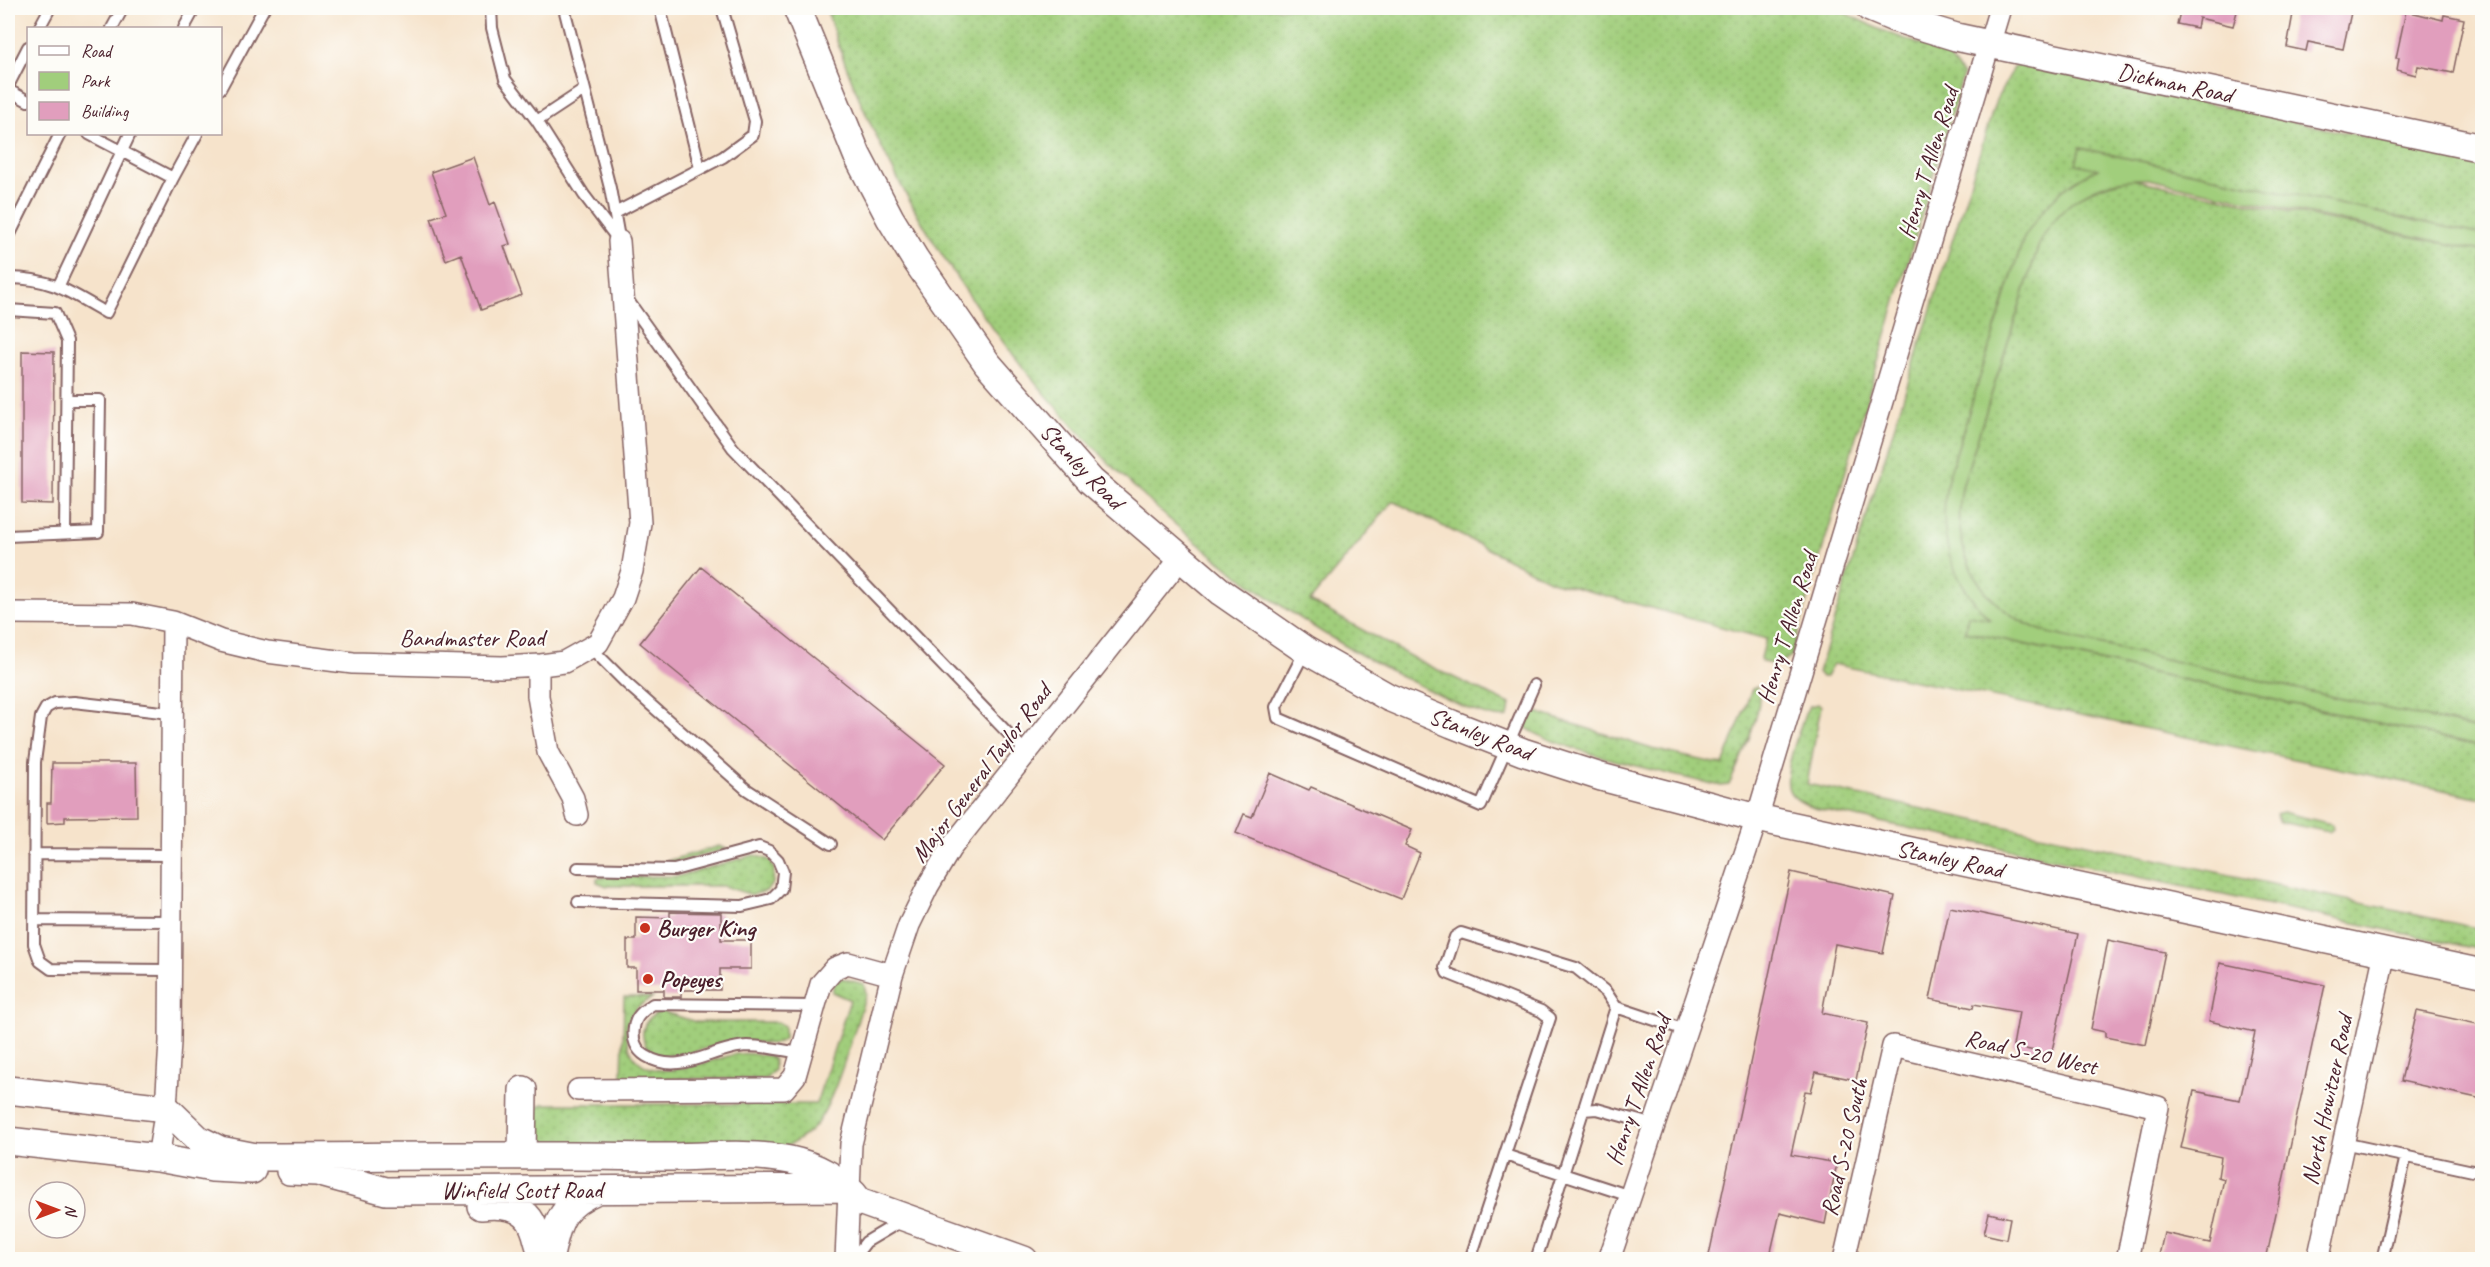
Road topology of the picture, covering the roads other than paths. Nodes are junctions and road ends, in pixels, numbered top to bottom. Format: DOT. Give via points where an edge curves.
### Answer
graph roads {
  1 [pos="50,8"];
  2 [pos="123,8"];
  3 [pos="195,8"];
  4 [pos="264,8"];
  5 [pos="491,8"];
  6 [pos="564,8"];
  7 [pos="660,8"];
  8 [pos="722,8"];
  9 [pos="797,8"];
  10 [pos="1870,8"];
  11 [pos="2000,8"];
  12 [pos="40,27"];
  13 [pos="113,27"];
  14 [pos="185,27"];
  15 [pos="1991,44"];
  16 [pos="27,49"];
  17 [pos="222,85"];
  18 [pos="8,86"];
  19 [pos="8,90"];
  20 [pos="584,90"];
  21 [pos="27,100"];
  22 [pos="537,121"];
  23 [pos="59,135"];
  24 [pos="91,135"];
  25 [pos="128,135"];
  26 [pos="196,135"];
  27 [pos="2482,148"];
  28 [pos="121,150"];
  29 [pos="700,168"];
  30 [pos="173,178"];
  31 [pos="615,213"];
  32 [pos="8,237"];
  33 [pos="619,241"];
  34 [pos="8,278"];
  35 [pos="59,285"];
  36 [pos="624,295"];
  37 [pos="8,310"];
  38 [pos="67,400"];
  39 [pos="65,533"];
  40 [pos="8,536"];
  41 [pos="1181,558"];
  42 [pos="8,613"];
  43 [pos="173,622"];
  44 [pos="590,648"];
  45 [pos="1305,650"];
  46 [pos="538,665"];
  47 [pos="1534,685"];
  48 [pos="170,712"];
  49 [pos="1507,745"];
  50 [pos="1027,753"];
  51 [pos="577,814"];
  52 [pos="1756,818"];
  53 [pos="831,844"];
  54 [pos="34,854"];
  55 [pos="170,855"];
  56 [pos="578,868"];
  57 [pos="578,902"];
  58 [pos="34,920"];
  59 [pos="170,921"];
  60 [pos="2385,952"];
  61 [pos="170,970"];
  62 [pos="2482,973"];
  63 [pos="892,975"];
  64 [pos="815,1006"];
  65 [pos="1616,1007"];
  66 [pos="1685,1030"];
  67 [pos="1893,1046"];
  68 [pos="802,1053"];
  69 [pos="8,1090"];
  70 [pos="523,1090"];
  71 [pos="578,1090"];
  72 [pos="166,1108"];
  73 [pos="1583,1110"];
  74 [pos="1654,1125"];
  75 [pos="8,1141"];
  76 [pos="2343,1143"];
  77 [pos="1505,1155"];
  78 [pos="522,1156"];
  79 [pos="2406,1156"];
  80 [pos="158,1158"];
  81 [pos="1563,1173"];
  82 [pos="2482,1173"];
  83 [pos="851,1188"];
  84 [pos="597,1190"];
  85 [pos="386,1191"];
  86 [pos="1630,1196"];
  87 [pos="906,1218"];
  88 [pos="547,1260"];
  89 [pos="846,1260"];
  90 [pos="852,1260"];
  91 [pos="1024,1260"];
  92 [pos="1470,1260"];
  93 [pos="1536,1260"];
  94 [pos="1609,1260"];
  95 [pos="1844,1260"];
  96 [pos="2127,1260"];
  97 [pos="2318,1260"];
  98 [pos="2382,1260"];
  1 -- 12 [label="lane"];
  2 -- 13 [label="lane"];
  3 -- 14 [label="lane"];
  4 -- 17 [label="lane"];
  5 -- 22 [label="lane" via="492,28 506,79"];
  6 -- 20 [label="lane"];
  7 -- 29 [label="lane"];
  8 -- 29 [label="lane" via="755,121 753,135"];
  9 -- 41 [label="street, Stanley Road" via="857,155 890,218 987,363 1090,481"];
  10 -- 15 [label="street, Dickman Road" via="1956,37"];
  11 -- 15 [label="street, Henry T Allen Road"];
  15 -- 27 [label="street, Dickman Road"];
  15 -- 52 [label="street, Henry T Allen Road"];
  16 -- 18 [label="lane"];
  19 -- 21 [label="lane"];
  20 -- 22 [label="lane"];
  20 -- 31 [label="lane"];
  22 -- 33 [label="lane"];
  23 -- 32 [label="lane"];
  24 -- 28 [label="lane"];
  25 -- 28 [label="lane"];
  26 -- 30 [label="lane"];
  28 -- 30 [label="lane"];
  28 -- 35 [label="lane"];
  29 -- 31 [label="lane"];
  30 -- 35 [label="lane" via="106,313"];
  31 -- 33 [label="lane"];
  33 -- 36 [label="street, Bandmaster Road"];
  34 -- 35 [label="lane"];
  36 -- 44 [label="street, Bandmaster Road" via="640,523 623,598 598,643"];
  36 -- 50 [label="lane" via="733,448"];
  37 -- 38 [label="lane" via="55,313 67,341"];
  38 -- 39 [label="lane"];
  38 -- 39 [label="lane" via="100,400 98,532"];
  39 -- 40 [label="lane"];
  41 -- 45 [label="street, Stanley Road" via="1221,592"];
  41 -- 50 [label="street, Major General Taylor Road"];
  42 -- 43 [label="street, Bandmaster Road" via="132,614"];
  43 -- 46 [label="street, Bandmaster Road" via="221,641 267,652 353,663"];
  43 -- 48 [label="street"];
  44 -- 46 [label="street, Bandmaster Road" via="564,662"];
  44 -- 53 [label="lane" via="746,789"];
  45 -- 49 [label="street, Stanley Road" via="1388,697"];
  45 -- 49 [label="lane" via="1276,707 1278,718 1481,806"];
  46 -- 51 [label="street" via="538,696 548,752 564,779"];
  47 -- 49 [label="lane"];
  48 -- 54 [label="lane" via="74,702 55,703 46,708 41,717 35,762"];
  48 -- 55 [label="street"];
  49 -- 52 [label="street, Stanley Road" via="1601,777"];
  50 -- 63 [label="street, Major General Taylor Road" via="950,849 927,886"];
  52 -- 60 [label="street, Stanley Road"];
  52 -- 66 [label="street, Henry T Allen Road"];
  54 -- 55 [label="lane"];
  54 -- 58 [label="lane"];
  55 -- 59 [label="street"];
  56 -- 57 [label="lane" via="674,870 759,847 778,860 783,872 781,889 771,898 742,906"];
  58 -- 59 [label="lane"];
  58 -- 61 [label="lane" via="34,944 40,961 51,969"];
  59 -- 61 [label="street"];
  60 -- 62 [label="street, Stanley Road"];
  60 -- 76 [label="street, North Howitzer Road"];
  61 -- 72 [label="street"];
  63 -- 64 [label="street" via="848,963 835,968 820,984"];
  63 -- 83 [label="street, Major General Taylor Road" via="851,1144"];
  64 -- 68 [label="street"];
  64 -- 68 [label="lane" via="653,1004 636,1019 633,1029 642,1054 665,1062 694,1061 748,1046"];
  65 -- 66 [label="lane"];
  65 -- 73 [label="lane"];
  65 -- 77 [label="lane" via="1606,992 1576,968 1461,933 1455,937 1445,967 1447,973 1550,1018"];
  66 -- 74 [label="street, Henry T Allen Road"];
  67 -- 95 [label="street, Road S-20 South"];
  67 -- 96 [label="street, Road S-20 West" via="2158,1107"];
  68 -- 71 [label="street" via="795,1076 784,1089"];
  69 -- 72 [label="street"];
  70 -- 78 [label="street"];
  72 -- 78 [label="street" via="198,1139 220,1150 256,1157"];
  72 -- 80 [label="street"];
  73 -- 74 [label="lane" via="1597,1109"];
  73 -- 81 [label="lane"];
  74 -- 86 [label="street, Henry T Allen Road"];
  75 -- 80 [label="street, Winfield Scott Road"];
  76 -- 79 [label="lane"];
  76 -- 97 [label="street, North Howitzer Road"];
  77 -- 81 [label="lane"];
  77 -- 92 [label="lane"];
  78 -- 83 [label="street" via="678,1158 752,1154 803,1164"];
  79 -- 82 [label="lane"];
  79 -- 98 [label="lane"];
  80 -- 85 [label="street, Winfield Scott Road" via="212,1168 317,1172"];
  81 -- 86 [label="lane"];
  81 -- 93 [label="lane"];
  83 -- 84 [label="street, Winfield Scott Road"];
  83 -- 87 [label="street" via="859,1201"];
  83 -- 89 [label="street, Major General Taylor Road"];
  84 -- 85 [label="street, Winfield Scott Road"];
  84 -- 88 [label="street" via="576,1199 567,1209"];
  85 -- 88 [label="street" via="418,1204 453,1208 512,1206 534,1227 536,1244"];
  86 -- 94 [label="street, Henry T Allen Road"];
  87 -- 90 [label="lane" via="866,1242"];
  87 -- 91 [label="street"];
}
